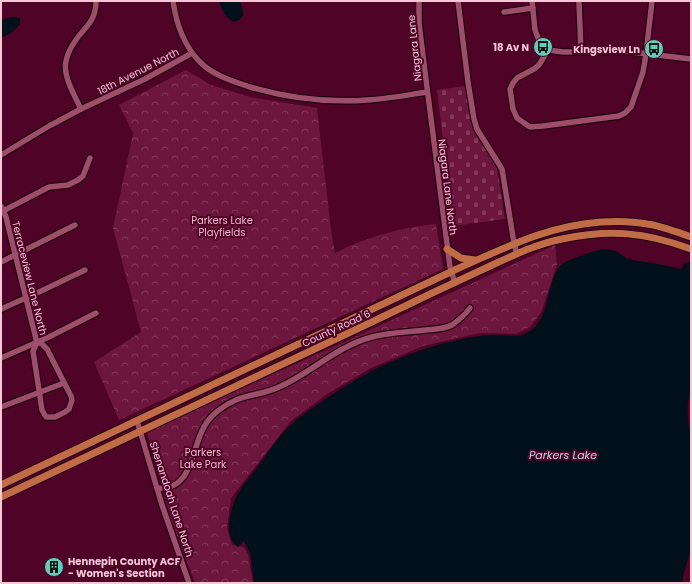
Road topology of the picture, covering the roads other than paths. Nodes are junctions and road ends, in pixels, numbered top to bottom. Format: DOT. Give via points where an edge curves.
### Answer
graph roads {
  1 [pos="96,1"];
  2 [pos="172,1"];
  3 [pos="419,1"];
  4 [pos="458,1"];
  5 [pos="532,1"];
  6 [pos="652,1"];
  7 [pos="579,3"];
  8 [pos="533,8"];
  9 [pos="504,12"];
  10 [pos="548,50"];
  11 [pos="581,51"];
  12 [pos="192,53"];
  13 [pos="646,54"];
  14 [pos="691,59"];
  15 [pos="427,92"];
  16 [pos="81,109"];
  17 [pos="1,155"];
  18 [pos="90,158"];
  19 [pos="2,209"];
  20 [pos="75,225"];
  21 [pos="691,237"];
  22 [pos="514,243"];
  23 [pos="447,249"];
  24 [pos="691,249"];
  25 [pos="517,254"];
  26 [pos="16,255"];
  27 [pos="477,260"];
  28 [pos="1,262"];
  29 [pos="85,270"];
  30 [pos="451,272"];
  31 [pos="455,283"];
  32 [pos="26,298"];
  33 [pos="470,308"];
  34 [pos="1,309"];
  35 [pos="96,313"];
  36 [pos="37,343"];
  37 [pos="1,358"];
  38 [pos="64,383"];
  39 [pos="39,393"];
  40 [pos="1,407"];
  41 [pos="137,421"];
  42 [pos="140,431"];
  43 [pos="2,484"];
  44 [pos="157,488"];
  45 [pos="1,497"];
  46 [pos="189,583"];
  1 -- 16 [label="street" via="94,17 71,45 66,60 69,82"];
  2 -- 12 [label="street" via="181,33"];
  3 -- 15 [label="street, Niagara Lane"];
  4 -- 22 [label="street" via="474,119 477,129 502,169"];
  5 -- 8 [label="street"];
  6 -- 13 [label="street"];
  7 -- 11 [label="street"];
  8 -- 9 [label="street"];
  8 -- 10 [label="street" via="535,30 541,44"];
  10 -- 11 [label="street"];
  10 -- 13 [label="street" via="539,65 517,78 510,89 517,118 530,126 618,116 625,113 631,107 643,72"];
  11 -- 13 [label="street"];
  12 -- 15 [label="street, 18th Avenue North" via="220,76 265,91 314,100 364,100"];
  12 -- 16 [label="street, 18th Avenue North" via="145,79"];
  13 -- 14 [label="street"];
  15 -- 23 [label="street, Niagara Lane North"];
  16 -- 17 [label="street, 18th Avenue North"];
  18 -- 19 [label="street" via="86,170 78,180 68,185 49,187"];
  19 -- 26 [label="street, Terraceview Lane North"];
  20 -- 26 [label="street"];
  21 -- 22 [label="main road, County Road 6" via="647,224 609,222 577,224"];
  22 -- 25 [label="street"];
  22 -- 27 [label="main road, County Road 6"];
  23 -- 27 [label="main road" via="461,258"];
  23 -- 30 [label="street, Niagara Lane North"];
  24 -- 25 [label="main road, County Road 6" via="642,235 604,233 559,239"];
  25 -- 31 [label="main road, County Road 6"];
  26 -- 28 [label="street"];
  26 -- 32 [label="street, Terraceview Lane North"];
  27 -- 30 [label="main road, County Road 6"];
  29 -- 32 [label="street"];
  30 -- 31 [label="street, Niagara Lane North"];
  30 -- 41 [label="main road, County Road 6"];
  31 -- 42 [label="main road, County Road 6"];
  32 -- 34 [label="street"];
  32 -- 36 [label="street, Terraceview Lane North"];
  33 -- 44 [label="street" via="451,325 441,329 389,333 358,341 279,388 236,400 223,407 204,426 183,479 176,485"];
  35 -- 36 [label="street"];
  36 -- 37 [label="street"];
  36 -- 38 [label="street, Terraceview Lane North" via="41,343 47,349"];
  36 -- 39 [label="street" via="33,351"];
  38 -- 39 [label="street"];
  38 -- 39 [label="street, Terraceview Lane North" via="72,400 69,409 55,417 46,417 43,414"];
  39 -- 40 [label="street"];
  41 -- 42 [label="street, Shenandoah Lane North"];
  41 -- 43 [label="main road, County Road 6"];
  42 -- 44 [label="street, Shenandoah Lane North"];
  42 -- 45 [label="main road, County Road 6"];
  44 -- 46 [label="street, Shenandoah Lane North"];
}
